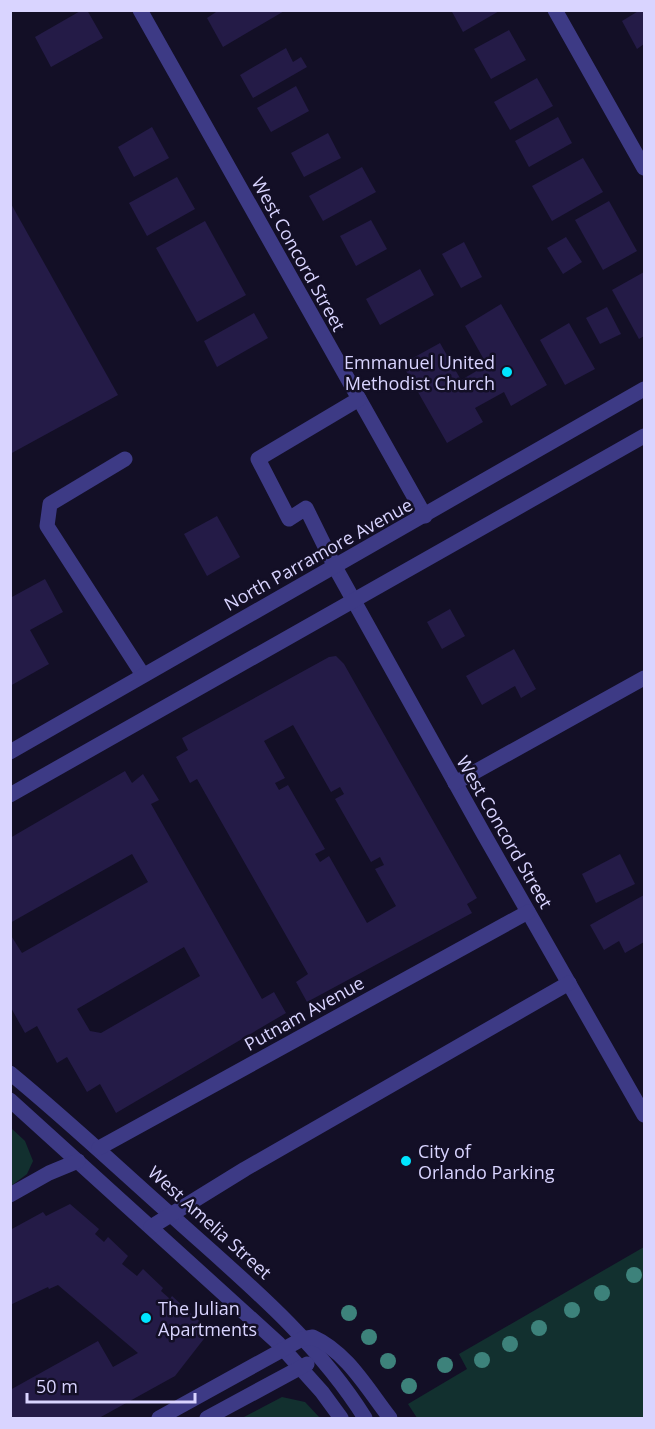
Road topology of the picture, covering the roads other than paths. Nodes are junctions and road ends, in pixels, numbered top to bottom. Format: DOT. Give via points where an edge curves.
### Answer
graph roads {
  1 [pos="140,10"];
  2 [pos="555,10"];
  3 [pos="645,168"];
  4 [pos="645,389"];
  5 [pos="359,399"];
  6 [pos="645,436"];
  7 [pos="125,459"];
  8 [pos="425,516"];
  9 [pos="335,567"];
  10 [pos="354,601"];
  11 [pos="142,675"];
  12 [pos="645,678"];
  13 [pos="10,752"];
  14 [pos="455,783"];
  15 [pos="10,795"];
  16 [pos="528,912"];
  17 [pos="569,982"];
  18 [pos="10,1073"];
  19 [pos="10,1100"];
  20 [pos="645,1114"];
  21 [pos="99,1148"];
  22 [pos="78,1161"];
  23 [pos="10,1195"];
  24 [pos="170,1214"];
  25 [pos="151,1227"];
  26 [pos="302,1339"];
  27 [pos="284,1349"];
  28 [pos="318,1358"];
  29 [pos="300,1368"];
  30 [pos="159,1419"];
  31 [pos="207,1419"];
  32 [pos="341,1419"];
  33 [pos="365,1419"];
  34 [pos="390,1419"];
  1 -- 5 [label="street, West Concord Street"];
  2 -- 3 [label="street"];
  4 -- 8 [label="street, North Parramore Avenue"];
  5 -- 8 [label="street, West Concord Street"];
  5 -- 9 [label="street, West Concord Street" via="258,459 290,519 306,508"];
  6 -- 10 [label="street"];
  7 -- 11 [label="street" via="50,504 47,526"];
  8 -- 9 [label="street, North Parramore Avenue"];
  9 -- 10 [label="street, West Concord Street"];
  9 -- 11 [label="street, North Parramore Avenue"];
  10 -- 14 [label="street, West Concord Street"];
  10 -- 15 [label="street"];
  11 -- 13 [label="street, North Parramore Avenue"];
  12 -- 14 [label="street"];
  14 -- 16 [label="street, West Concord Street"];
  16 -- 17 [label="street, West Concord Street"];
  16 -- 21 [label="street, Putnam Avenue"];
  17 -- 20 [label="street, West Concord Street"];
  17 -- 24 [label="street"];
  18 -- 21 [label="street, West Amelia Street"];
  19 -- 22 [label="street"];
  21 -- 24 [label="street, West Amelia Street"];
  22 -- 23 [label="street"];
  22 -- 25 [label="street"];
  24 -- 25 [label="street"];
  24 -- 26 [label="street, West Amelia Street" via="272,1305"];
  25 -- 27 [label="street"];
  26 -- 27 [label="street"];
  26 -- 28 [label="street, West Amelia Street"];
  26 -- 34 [label="street" via="313,1337 334,1350"];
  27 -- 29 [label="street"];
  27 -- 30 [label="street"];
  28 -- 29 [label="street"];
  28 -- 33 [label="street, West Amelia Street"];
  29 -- 31 [label="street"];
  29 -- 32 [label="street"];
}
